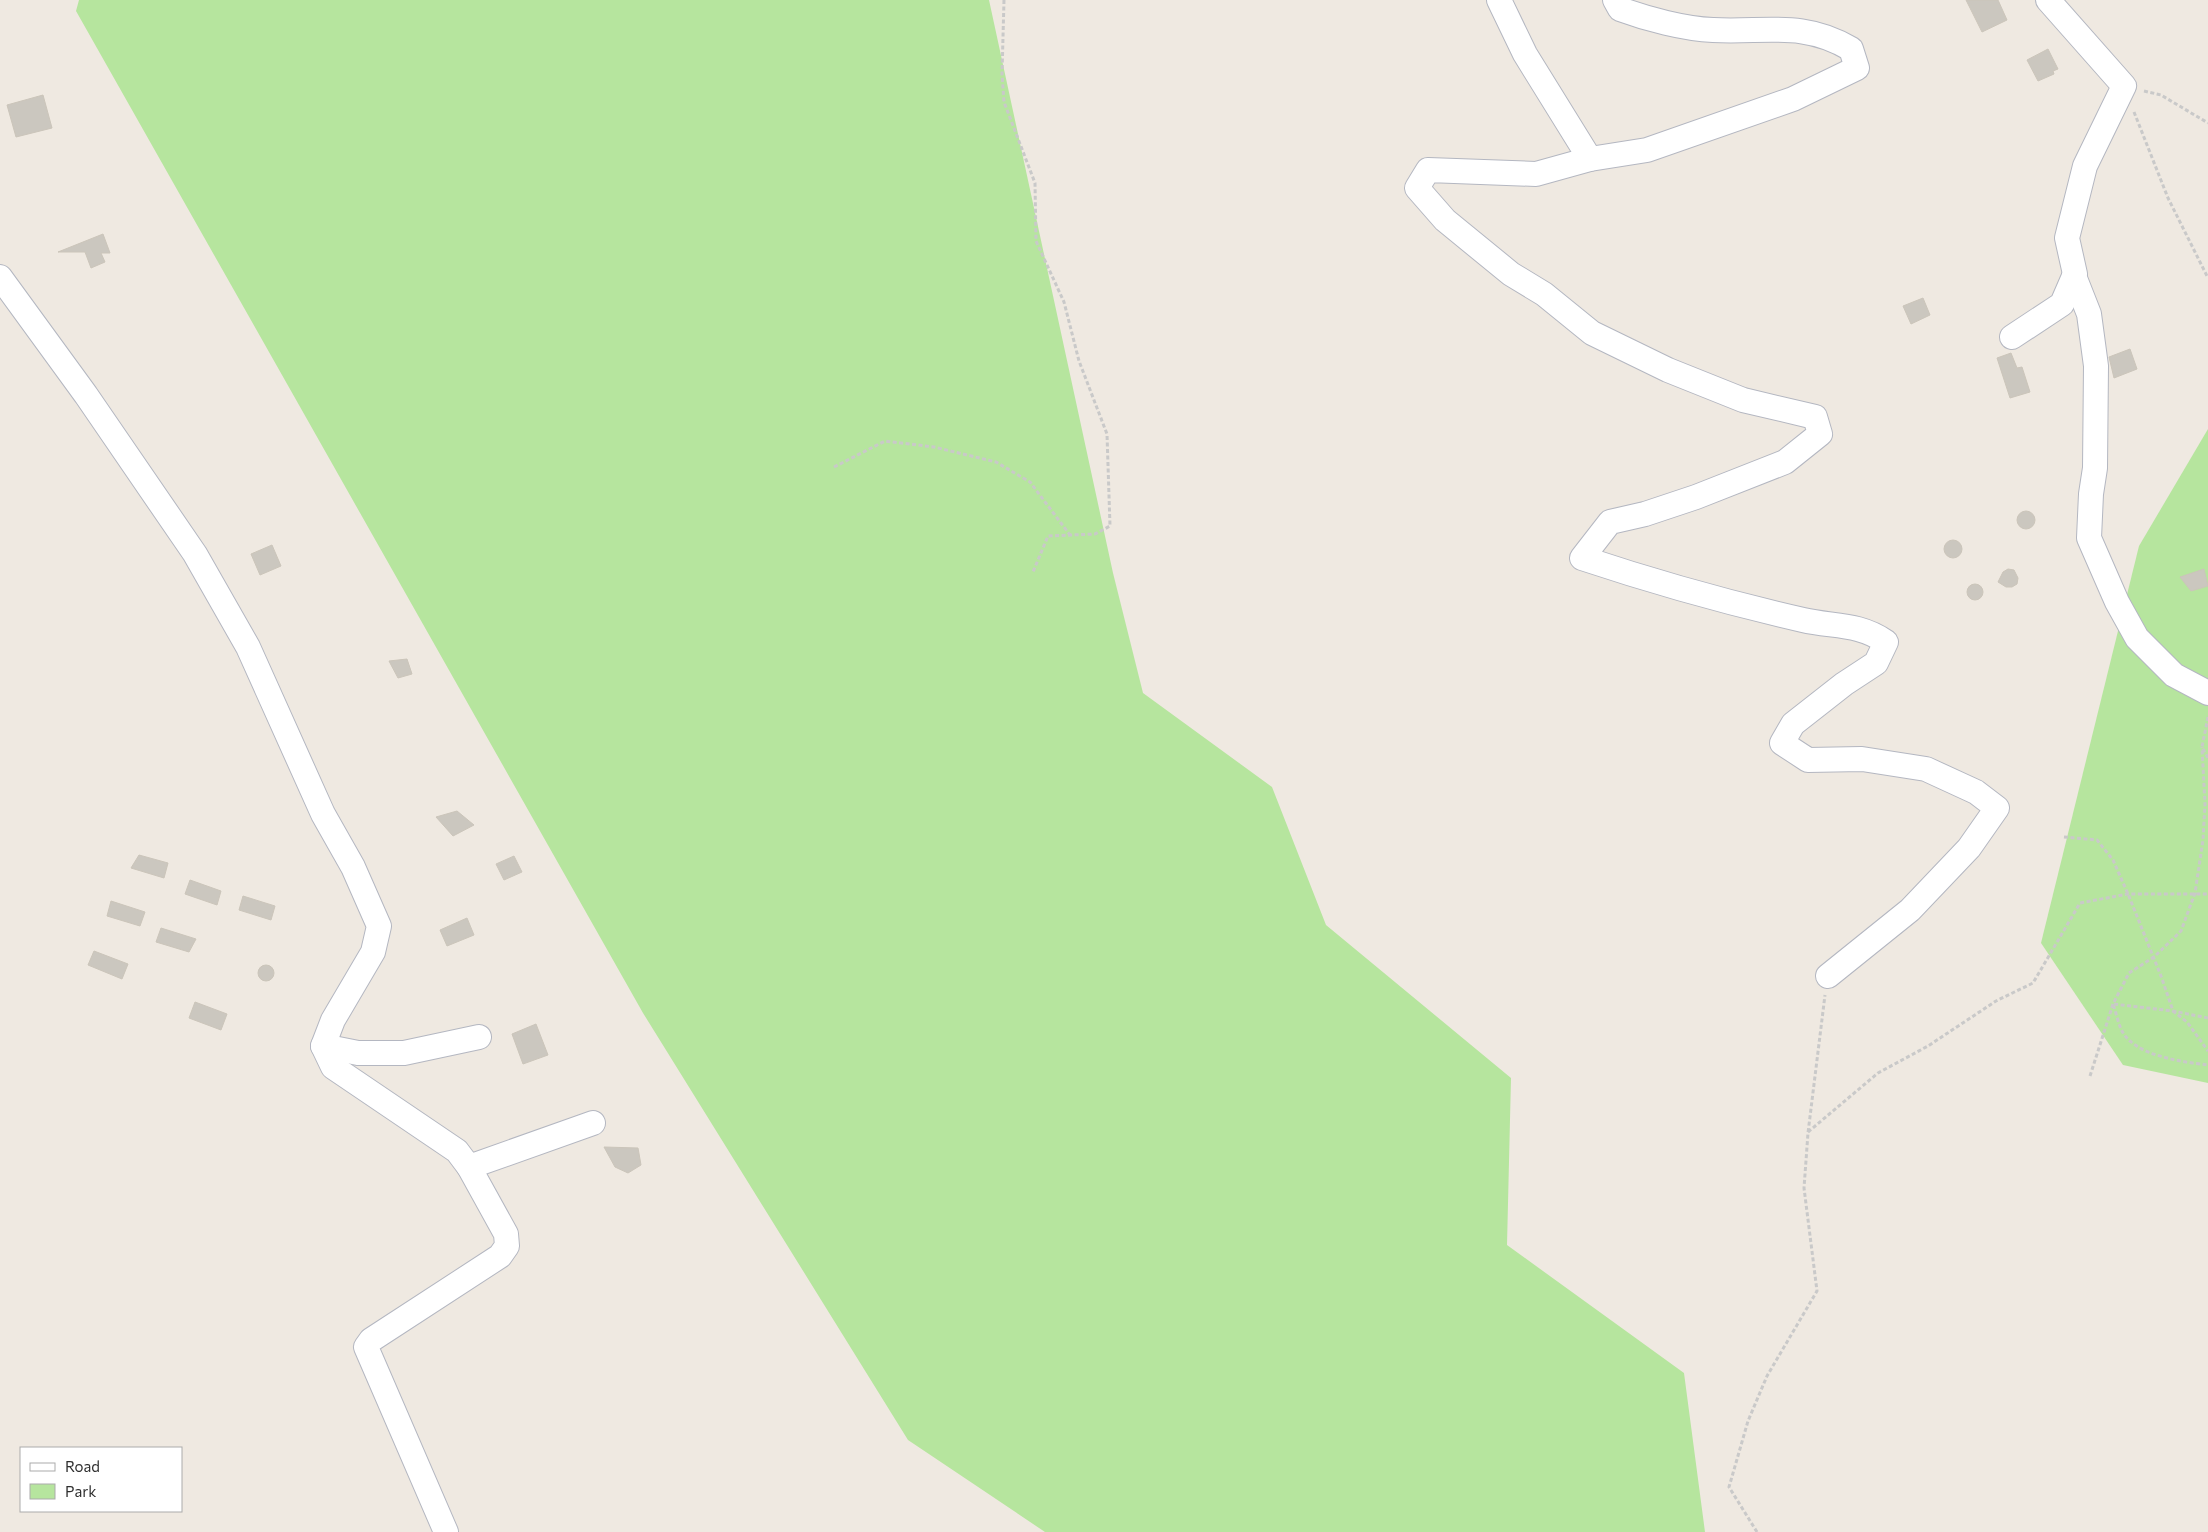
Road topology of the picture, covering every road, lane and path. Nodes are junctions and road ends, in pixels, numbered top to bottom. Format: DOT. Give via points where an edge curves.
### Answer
graph roads {
  1 [pos="1004,0"];
  2 [pos="1499,0"];
  3 [pos="1615,0"];
  4 [pos="2048,0"];
  5 [pos="2124,86"];
  6 [pos="2208,123"];
  7 [pos="1590,159"];
  8 [pos="2074,276"];
  9 [pos="0,277"];
  10 [pos="2208,278"];
  11 [pos="2012,337"];
  12 [pos="834,467"];
  13 [pos="1070,535"];
  14 [pos="1034,572"];
  15 [pos="2208,693"];
  16 [pos="2208,717"];
  17 [pos="2202,747"];
  18 [pos="2208,758"];
  19 [pos="2064,837"];
  20 [pos="2195,893"];
  21 [pos="2128,894"];
  22 [pos="2208,894"];
  23 [pos="2154,957"];
  24 [pos="1828,976"];
  25 [pos="2113,1004"];
  26 [pos="2172,1011"];
  27 [pos="2208,1018"];
  28 [pos="479,1036"];
  29 [pos="323,1046"];
  30 [pos="2208,1051"];
  31 [pos="2208,1065"];
  32 [pos="2090,1076"];
  33 [pos="593,1123"];
  34 [pos="1808,1133"];
  35 [pos="469,1167"];
  36 [pos="446,1532"];
  37 [pos="1757,1532"];
  1 -- 13 [label="path" via="1004,102 1035,184 1036,241 1064,302 1079,361 1107,434 1110,526 1095,534"];
  2 -- 7 [label="street" via="1525,54"];
  3 -- 7 [label="street" via="1620,9 1644,18 1712,30 1783,28 1833,38 1851,49 1857,68 1793,99 1647,150"];
  4 -- 5 [label="street"];
  5 -- 6 [label="path" via="2161,95"];
  5 -- 8 [label="street" via="2085,166 2067,238"];
  5 -- 10 [label="path" via="2168,198"];
  7 -- 24 [label="street" via="1536,174 1428,170 1418,188 1446,220 1511,274 1544,294 1592,333 1668,370 1743,400 1815,417 1820,434 1785,462 1696,497 1610,522 1582,558 1643,578 1805,621 1845,625 1874,633 1886,642 1876,663 1793,724 1782,743 1808,760 1862,760 1926,769 1976,792 1996,808 1969,848 1910,910"];
  8 -- 11 [label="street" via="2062,304"];
  8 -- 15 [label="street" via="2089,314 2096,366 2095,468 2089,538 2137,638 2174,676"];
  9 -- 29 [label="street" via="195,554 248,647 323,814 353,867 379,926 373,952 333,1020"];
  12 -- 13 [label="path" via="885,441 934,446 996,462 1030,482"];
  13 -- 14 [label="path" via="1048,536"];
  16 -- 17 [label="path"];
  17 -- 18 [label="path"];
  17 -- 20 [label="path" via="2205,804"];
  19 -- 21 [label="path" via="2097,840 2113,860"];
  20 -- 21 [label="path"];
  20 -- 22 [label="path"];
  20 -- 23 [label="path" via="2181,931"];
  21 -- 23 [label="path"];
  21 -- 34 [label="path" via="2080,903 2033,983 1996,1000 1928,1046 1878,1073"];
  23 -- 25 [label="path" via="2129,973"];
  23 -- 26 [label="path"];
  24 -- 34 [label="path"];
  25 -- 26 [label="path"];
  25 -- 31 [label="path" via="2122,1032 2136,1045 2156,1055"];
  25 -- 32 [label="path"];
  26 -- 27 [label="path"];
  26 -- 30 [label="path" via="2187,1022"];
  28 -- 29 [label="street" via="404,1053 358,1053"];
  29 -- 35 [label="street" via="333,1067 457,1151"];
  33 -- 35 [label="street"];
  34 -- 37 [label="path" via="1804,1188 1817,1291 1767,1376 1748,1421 1729,1487"];
  35 -- 36 [label="street" via="506,1234 507,1246 500,1256 370,1340 366,1347"];
}
